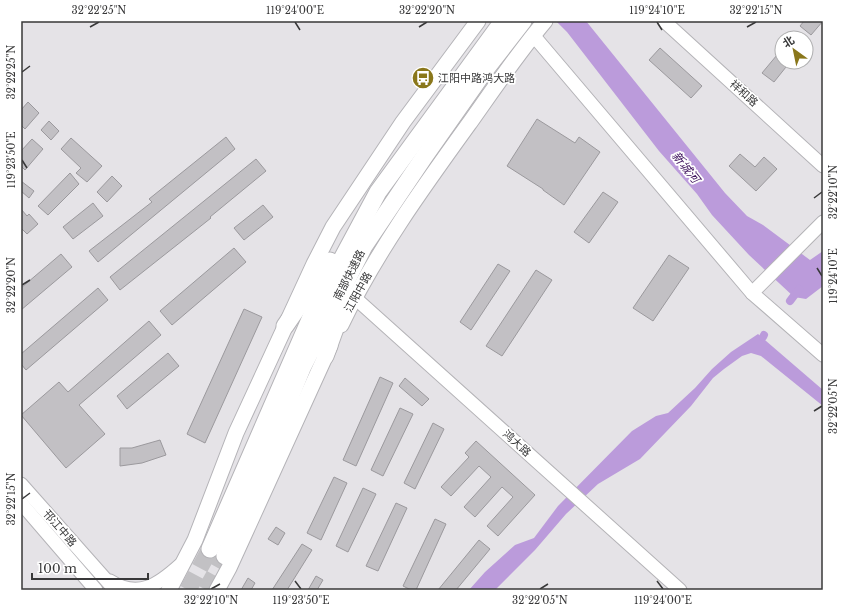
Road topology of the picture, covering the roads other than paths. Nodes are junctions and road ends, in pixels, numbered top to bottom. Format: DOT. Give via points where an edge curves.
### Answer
graph roads {
  1 [pos="478,21"];
  2 [pos="503,21"];
  3 [pos="523,21"];
  4 [pos="545,21"];
  5 [pos="664,21"];
  6 [pos="533,35"];
  7 [pos="823,166"];
  8 [pos="378,192"];
  9 [pos="823,222"];
  10 [pos="364,246"];
  11 [pos="752,293"];
  12 [pos="354,297"];
  13 [pos="285,326"];
  14 [pos="823,355"];
  15 [pos="325,356"];
  16 [pos="21,484"];
  17 [pos="21,503"];
  18 [pos="221,558"];
  19 [pos="184,561"];
  20 [pos="102,576"];
  21 [pos="96,590"];
  22 [pos="115,590"];
  23 [pos="169,590"];
  24 [pos="217,590"];
  25 [pos="221,590"];
  26 [pos="680,590"];
  1 -- 13 [label="main road" via="403,122 333,227"];
  2 -- 8 [label="highway, 南部快速路"];
  3 -- 10 [label="highway, 南部快速路" via="441,132"];
  4 -- 6 [label="main road, 江阳中路"];
  5 -- 7 [label="street, 祥和路"];
  6 -- 11 [label="street"];
  6 -- 12 [label="main road, 江阳中路" via="439,164"];
  8 -- 13 [label="highway"];
  8 -- 18 [label="highway, 南部快速路" via="312,315"];
  9 -- 11 [label="street"];
  10 -- 15 [label="highway"];
  10 -- 18 [label="highway, 南部快速路" via="302,368"];
  11 -- 14 [label="street"];
  12 -- 15 [label="main road, 江阳中路"];
  12 -- 26 [label="street, 鸿大路"];
  13 -- 19 [label="main road" via="236,433 195,540"];
  15 -- 18 [label="main road, 江阳中路"];
  16 -- 20 [label="street, 邗江中路"];
  17 -- 21 [label="street, 邗江中路"];
  18 -- 24 [label="main road, 江阳中路"];
  18 -- 25 [label="street"];
  19 -- 20 [label="street" via="164,579 144,590 120,588"];
  19 -- 23 [label="main road"];
  20 -- 22 [label="street, 邗江中路"];
}
